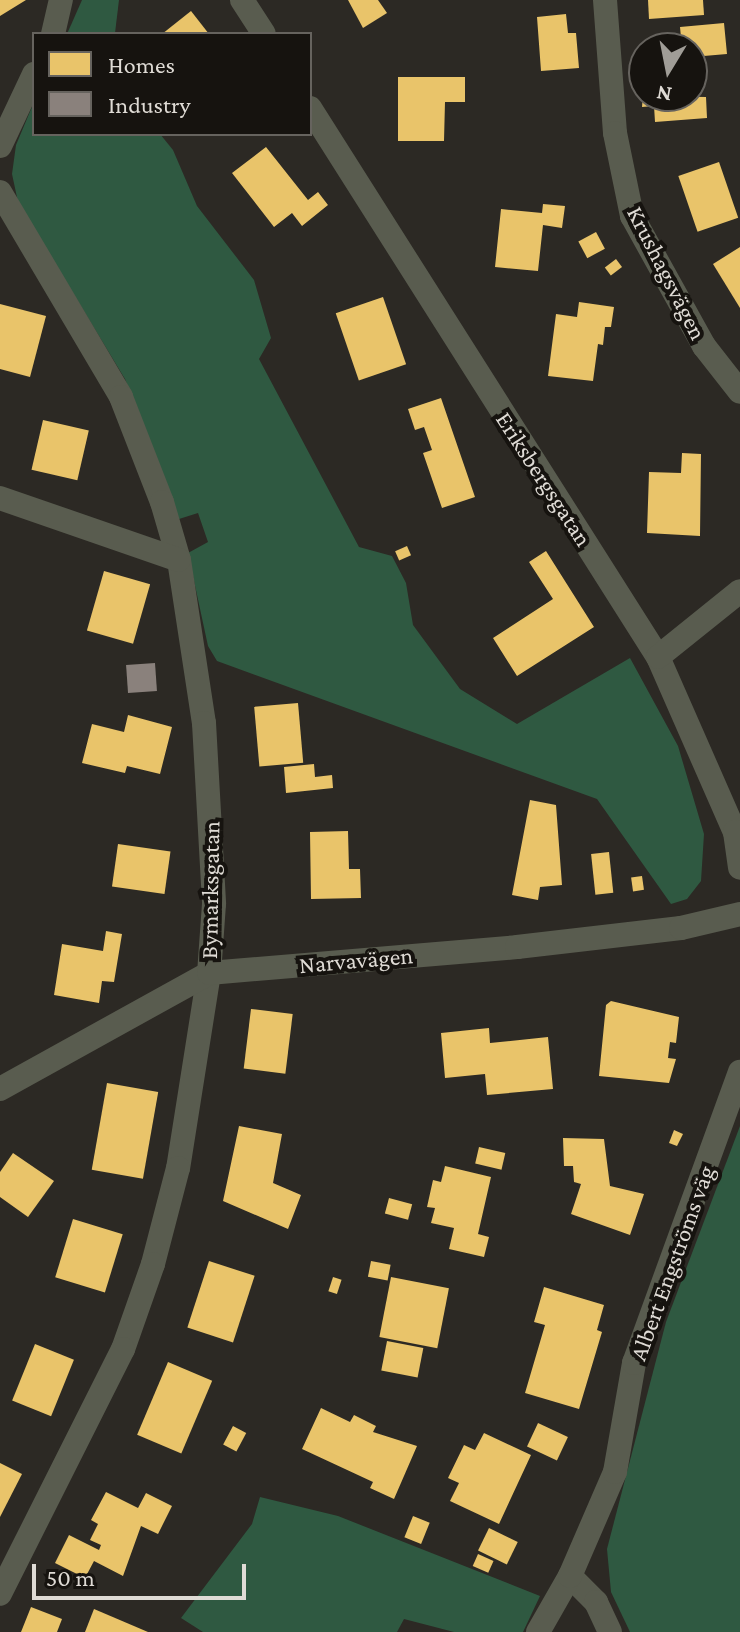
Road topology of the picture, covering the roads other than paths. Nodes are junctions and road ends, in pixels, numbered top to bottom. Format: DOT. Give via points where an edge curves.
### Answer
graph roads {
  1 [pos="61,0"];
  2 [pos="242,0"];
  3 [pos="605,0"];
  4 [pos="53,32"];
  5 [pos="263,32"];
  6 [pos="32,78"];
  7 [pos="312,111"];
  8 [pos="0,146"];
  9 [pos="0,192"];
  10 [pos="740,392"];
  11 [pos="0,498"];
  12 [pos="179,560"];
  13 [pos="740,591"];
  14 [pos="658,657"];
  15 [pos="740,868"];
  16 [pos="740,914"];
  17 [pos="209,973"];
  18 [pos="740,1072"];
  19 [pos="0,1089"];
  20 [pos="570,1576"];
  21 [pos="0,1594"];
  22 [pos="538,1632"];
  23 [pos="610,1632"];
  1 -- 4 [label="street"];
  2 -- 5 [label="street"];
  3 -- 10 [label="street, Krushagsvägen" via="615,133 632,216 704,346"];
  6 -- 8 [label="street"];
  7 -- 14 [label="street, Eriksbergsgatan"];
  9 -- 12 [label="street, Bymarksgatan" via="121,397"];
  11 -- 12 [label="street"];
  12 -- 17 [label="street, Bymarksgatan" via="211,806 214,904"];
  13 -- 14 [label="street"];
  14 -- 15 [label="street, Eriksbergsgatan" via="735,832"];
  16 -- 17 [label="street, Narvavägen" via="681,928 532,945"];
  17 -- 19 [label="street, Narvavägen"];
  17 -- 21 [label="street, Bymarksgatan" via="178,1168 153,1264 123,1349"];
  18 -- 20 [label="street, Albert Engströms väg" via="634,1363 615,1472"];
  20 -- 22 [label="street, Albert Engströms väg"];
  20 -- 23 [label="street" via="596,1602"];
}
